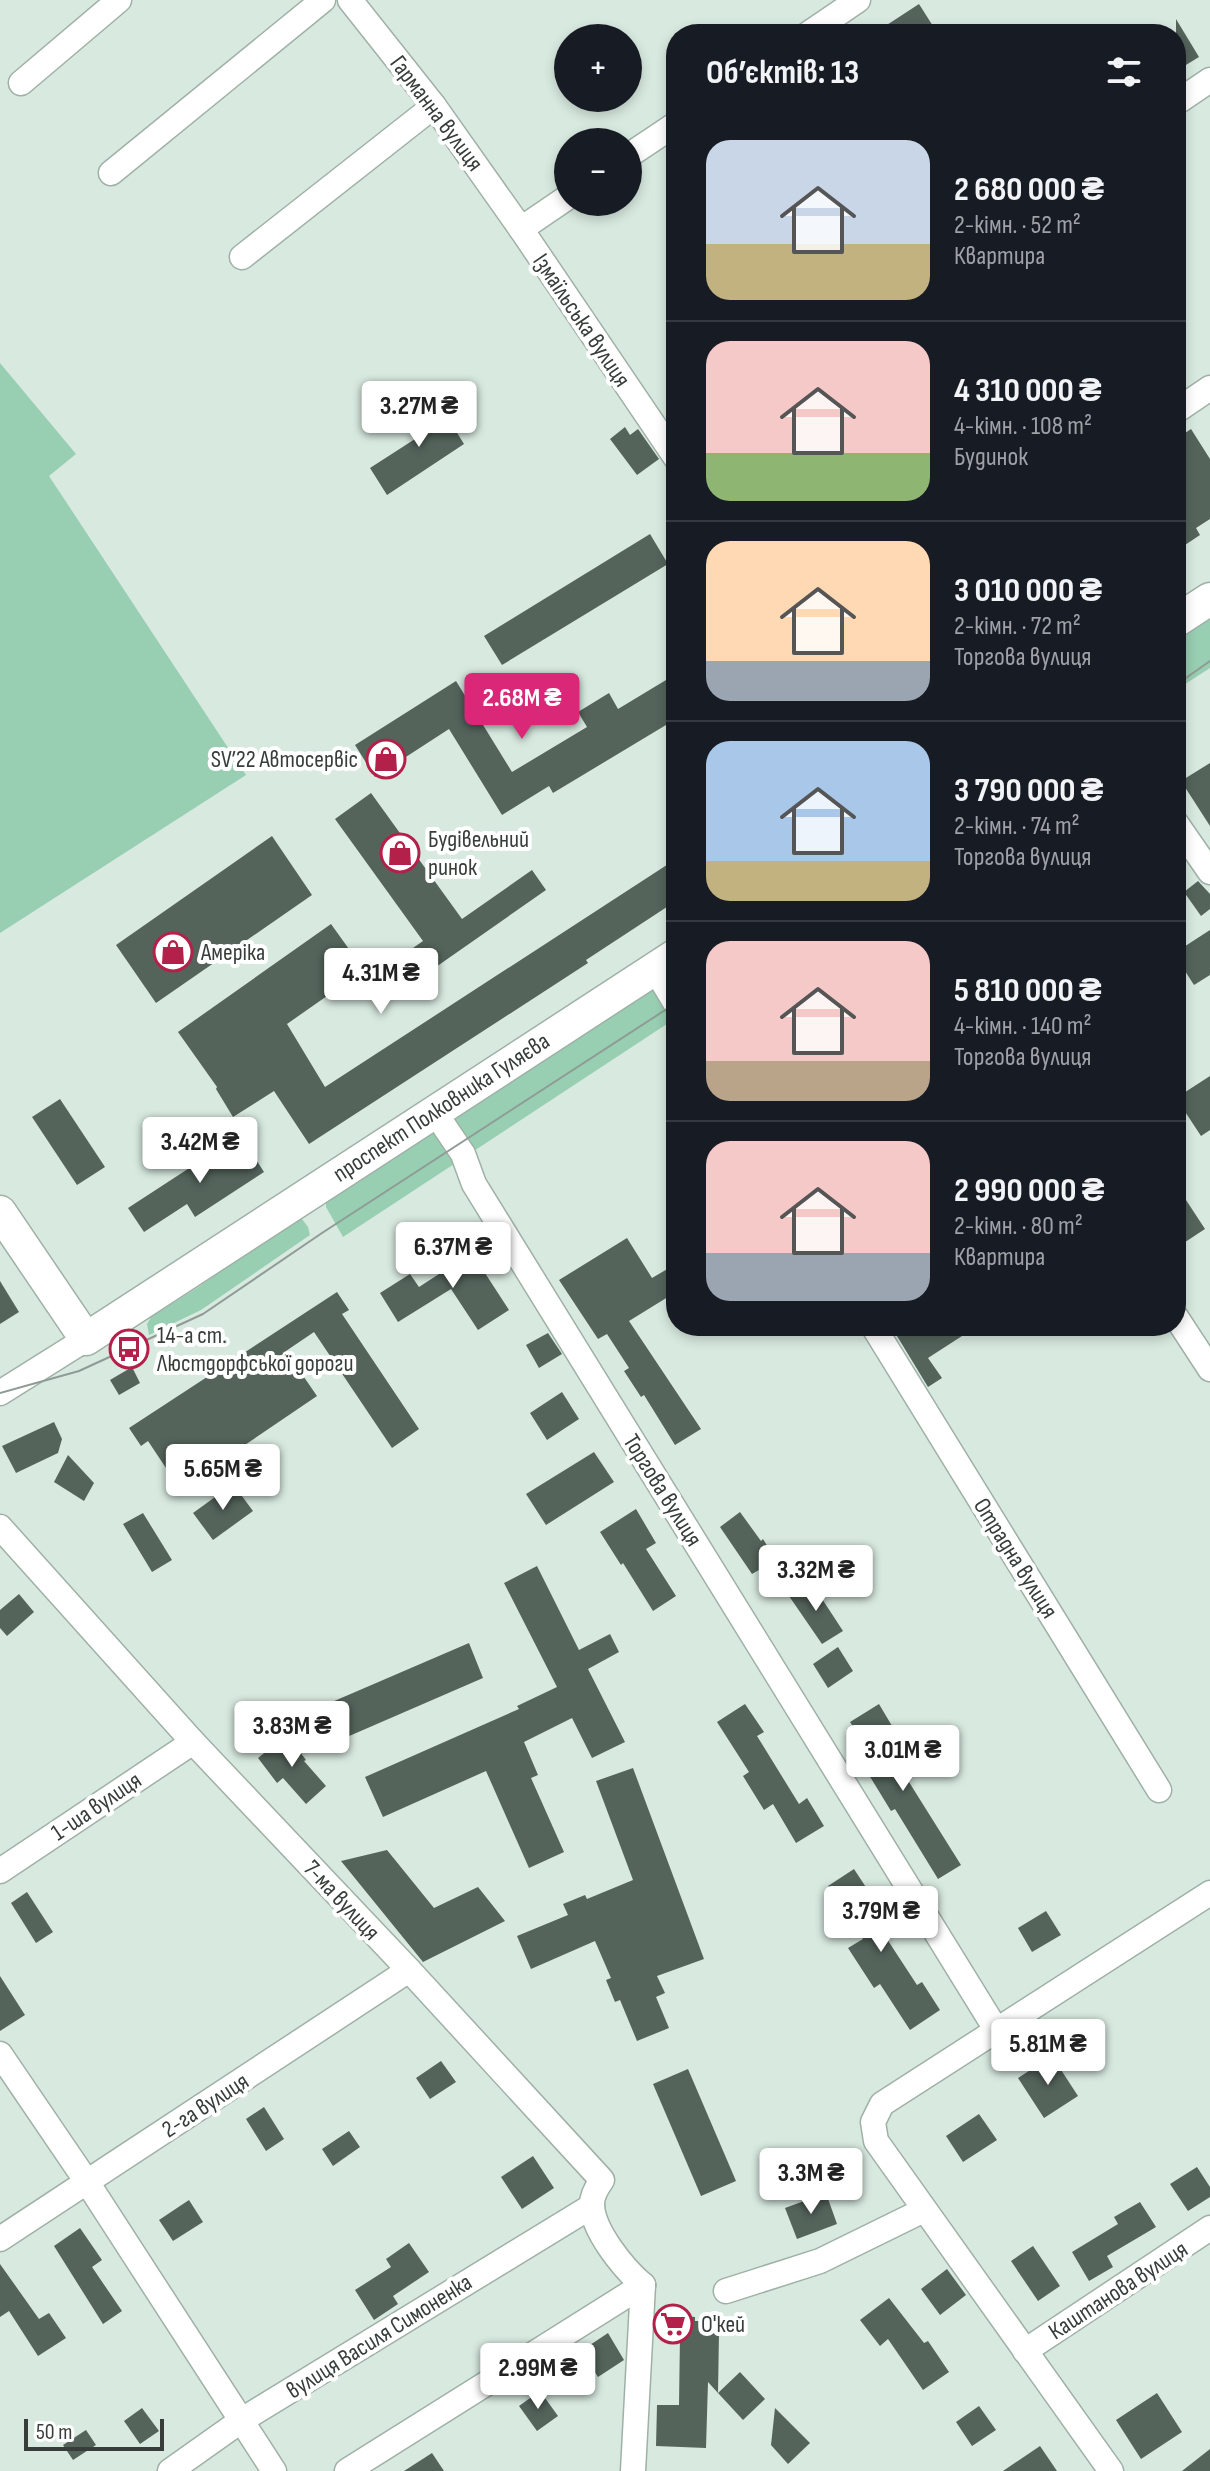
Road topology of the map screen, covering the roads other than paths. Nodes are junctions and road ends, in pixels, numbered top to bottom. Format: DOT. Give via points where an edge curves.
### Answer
graph roads {
  1 [pos="119,0"];
  2 [pos="323,0"];
  3 [pos="350,0"];
  4 [pos="858,0"];
  5 [pos="823,24"];
  6 [pos="1210,80"];
  7 [pos="21,83"];
  8 [pos="1186,96"];
  9 [pos="434,106"];
  10 [pos="666,131"];
  11 [pos="642,147"];
  12 [pos="111,173"];
  13 [pos="554,207"];
  14 [pos="521,229"];
  15 [pos="242,257"];
  16 [pos="1210,388"];
  17 [pos="1186,404"];
  18 [pos="666,434"];
  19 [pos="1210,599"];
  20 [pos="1186,615"];
  21 [pos="1186,837"];
  22 [pos="1210,872"];
  23 [pos="666,962"];
  24 [pos="434,1111"];
  25 [pos="0,1212"];
  26 [pos="1186,1332"];
  27 [pos="879,1336"];
  28 [pos="86,1339"];
  29 [pos="1210,1369"];
  30 [pos="0,1393"];
  31 [pos="0,1527"];
  32 [pos="193,1742"];
  33 [pos="1159,1790"];
  34 [pos="0,1871"];
  35 [pos="1210,1893"];
  36 [pos="409,1970"];
  37 [pos="997,2031"];
  38 [pos="0,2054"];
  39 [pos="87,2182"];
  40 [pos="592,2206"];
  41 [pos="924,2210"];
  42 [pos="1210,2228"];
  43 [pos="0,2239"];
  44 [pos="643,2285"];
  45 [pos="726,2291"];
  46 [pos="1025,2351"];
  47 [pos="242,2420"];
  48 [pos="170,2471"];
  49 [pos="274,2471"];
  50 [pos="347,2471"];
  51 [pos="633,2471"];
  52 [pos="1111,2471"];
  1 -- 7 [label="street"];
  2 -- 12 [label="street"];
  3 -- 9 [label="street, Гарманна вулиця"];
  4 -- 5 [label="street"];
  6 -- 8 [label="street"];
  9 -- 14 [label="street, Гарманна вулиця"];
  9 -- 15 [label="street"];
  10 -- 11 [label="street"];
  13 -- 14 [label="street, Ізмаїльська вулиця"];
  14 -- 18 [label="street, Ізмаїльська вулиця"];
  16 -- 17 [label="street"];
  19 -- 20 [label="main road"];
  21 -- 22 [label="street"];
  23 -- 24 [label="main road, проспект Полковника Гуляєва"];
  24 -- 28 [label="main road, проспект Полковника Гуляєва"];
  24 -- 37 [label="street, Торгова вулиця"];
  25 -- 28 [label="main road"];
  26 -- 29 [label="street"];
  27 -- 33 [label="street, Отрадна вулиця"];
  28 -- 30 [label="street"];
  31 -- 32 [label="street, 7-ма вулиця"];
  32 -- 34 [label="street, 1-ша вулиця"];
  32 -- 36 [label="street, 7-ма вулиця"];
  35 -- 37 [label="street"];
  36 -- 39 [label="street, 2-га вулиця"];
  36 -- 40 [label="street, 7-ма вулиця" via="602,2180"];
  37 -- 41 [label="street" via="882,2104 873,2122 876,2141"];
  38 -- 39 [label="street"];
  39 -- 43 [label="street, 2-га вулиця"];
  39 -- 47 [label="street"];
  40 -- 44 [label="street, 7-ма вулиця" via="612,2252"];
  40 -- 47 [label="street, вулиця Василя Симоненка"];
  41 -- 45 [label="street" via="820,2261"];
  41 -- 46 [label="street"];
  42 -- 46 [label="street, Каштанова вулиця"];
  44 -- 50 [label="street"];
  44 -- 51 [label="street"];
  46 -- 52 [label="street"];
  47 -- 48 [label="street, вулиця Василя Симоненка"];
  47 -- 49 [label="street"];
}
